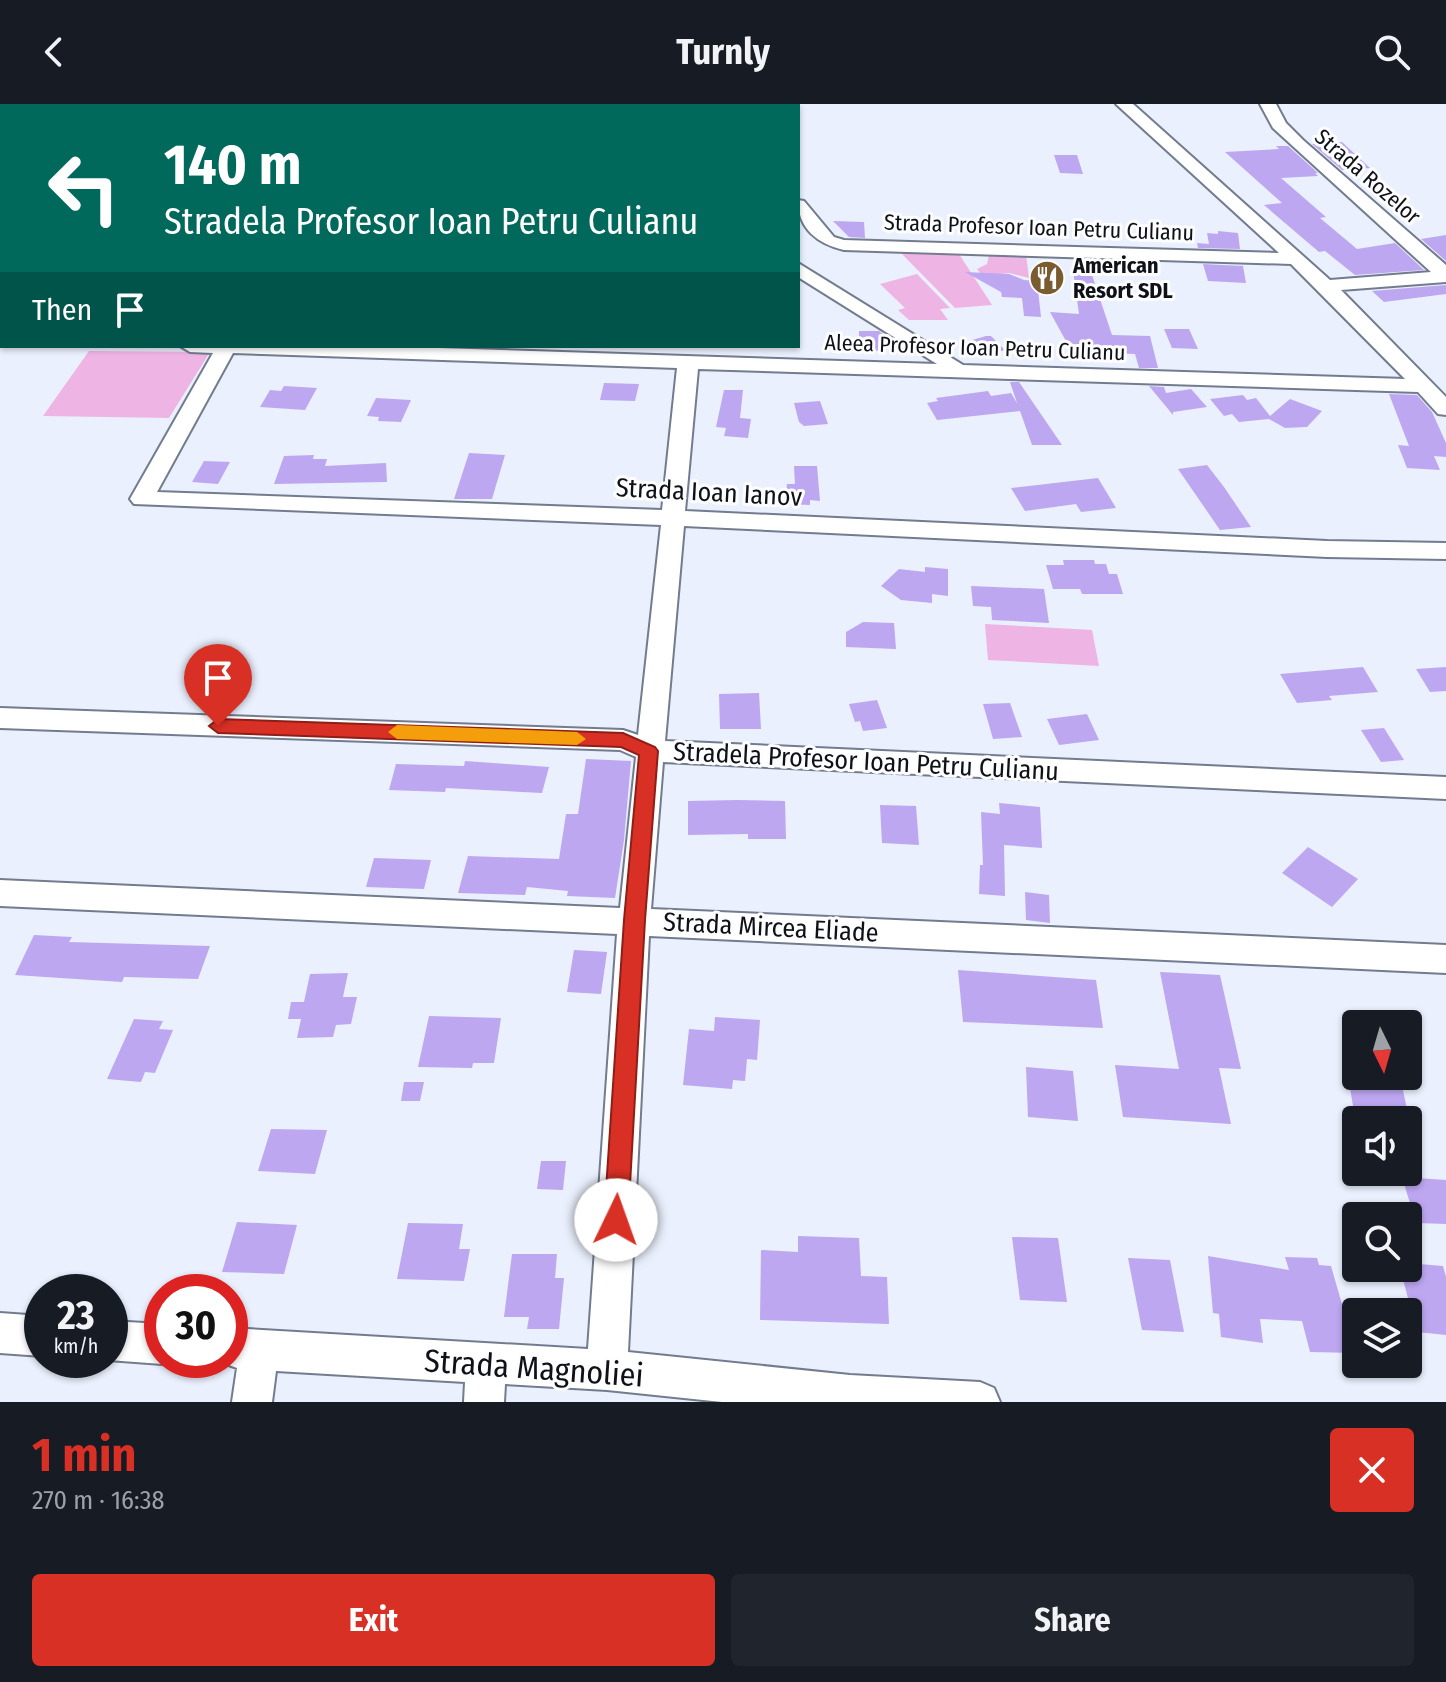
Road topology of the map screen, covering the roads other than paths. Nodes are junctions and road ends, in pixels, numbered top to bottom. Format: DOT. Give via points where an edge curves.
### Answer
graph roads {
  1 [pos="1124,104"];
  2 [pos="1268,104"];
  3 [pos="800,207"];
  4 [pos="1296,259"];
  5 [pos="800,270"];
  6 [pos="1446,275"];
  7 [pos="1326,286"];
  8 [pos="225,348"];
  9 [pos="255,348"];
  10 [pos="688,363"];
  11 [pos="953,370"];
  12 [pos="1423,386"];
  13 [pos="1446,409"];
  14 [pos="672,518"];
  15 [pos="1446,551"];
  16 [pos="0,718"];
  17 [pos="649,751"];
  18 [pos="1446,788"];
  19 [pos="0,893"];
  20 [pos="634,920"];
  21 [pos="1446,959"];
  22 [pos="0,1333"];
  23 [pos="24,1335"];
  24 [pos="248,1349"];
  25 [pos="607,1370"];
  26 [pos="248,1372"];
  27 [pos="485,1383"];
  28 [pos="851,1399"];
  29 [pos="252,1402"];
  30 [pos="980,1402"];
  1 -- 4 [label="street, Strada Profesor Ioan Petru Culianu"];
  2 -- 6 [label="street, Strada Rozelor" via="1297,143"];
  3 -- 4 [label="street, Strada Profesor Ioan Petru Culianu" via="828,241 844,245"];
  4 -- 7 [label="street, Strada Profesor Ioan Petru Culianu"];
  5 -- 11 [label="street" via="953,365"];
  6 -- 7 [label="street"];
  7 -- 12 [label="street, Strada Profesor Ioan Petru Culianu"];
  8 -- 14 [label="street, Strada Ioan Ianov" via="142,499"];
  9 -- 10 [label="street, Aleea Profesor Ioan Petru Culianu"];
  10 -- 11 [label="street, Aleea Profesor Ioan Petru Culianu"];
  10 -- 14 [label="street"];
  11 -- 12 [label="street, Aleea Profesor Ioan Petru Culianu"];
  12 -- 13 [label="street, Strada Profesor Ioan Petru Culianu"];
  14 -- 15 [label="street, Strada Ioan Ianov"];
  14 -- 17 [label="street"];
  16 -- 17 [label="street, Stradela Profesor Ioan Petru Culianu" via="623,740"];
  17 -- 18 [label="street, Stradela Profesor Ioan Petru Culianu"];
  17 -- 20 [label="street"];
  19 -- 20 [label="street, Strada Mircea Eliade"];
  20 -- 21 [label="street, Strada Mircea Eliade"];
  20 -- 25 [label="street"];
  22 -- 23 [label="street"];
  24 -- 27 [label="street, Strada Magnoliei"];
  25 -- 27 [label="street, Strada Magnoliei"];
  25 -- 28 [label="street, Strada Magnoliei"];
  26 -- 29 [label="street"];
  28 -- 30 [label="street, Strada Magnoliei"];
}
